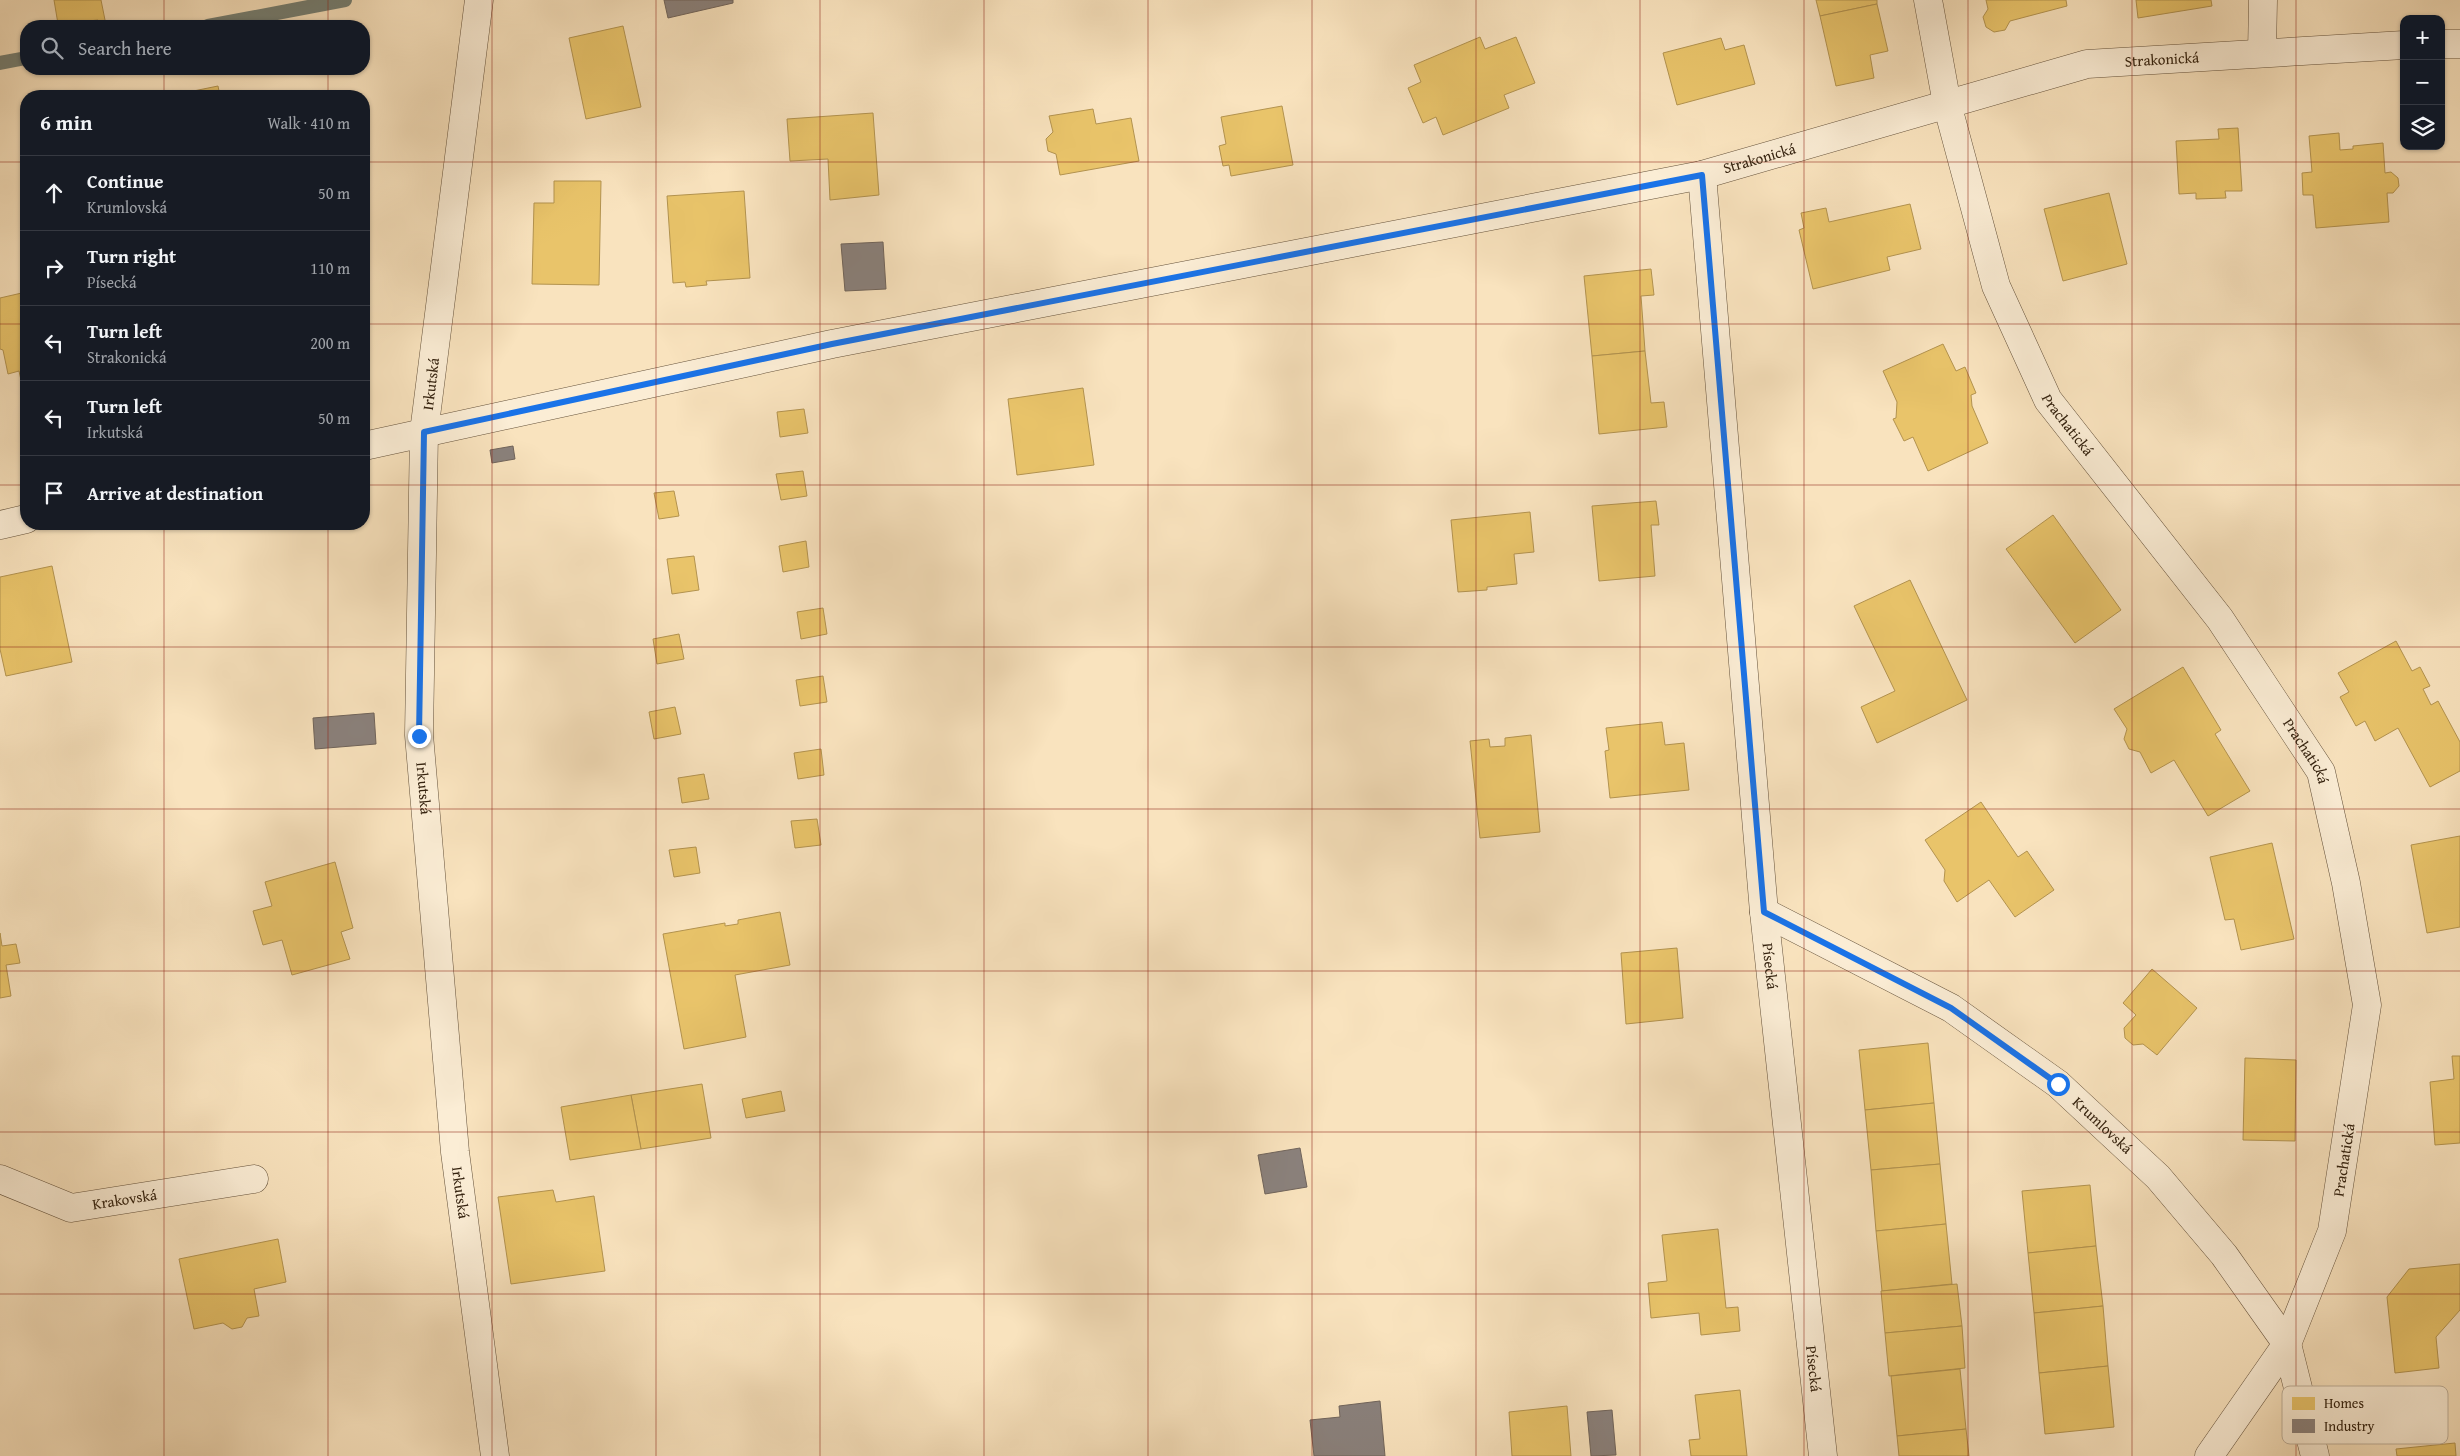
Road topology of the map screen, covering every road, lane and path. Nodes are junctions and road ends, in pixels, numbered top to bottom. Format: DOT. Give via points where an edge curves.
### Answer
graph roads {
  1 [pos="479,0"];
  2 [pos="1928,0"];
  3 [pos="2263,0"];
  4 [pos="2445,44"];
  5 [pos="2460,44"];
  6 [pos="2400,45"];
  7 [pos="2262,53"];
  8 [pos="1947,104"];
  9 [pos="1702,175"];
  10 [pos="424,432"];
  11 [pos="370,445"];
  12 [pos="20,520"];
  13 [pos="0,525"];
  14 [pos="1764,912"];
  15 [pos="0,1179"];
  16 [pos="254,1179"];
  17 [pos="2287,1344"];
  18 [pos="2297,1386"];
  19 [pos="495,1456"];
  20 [pos="1823,1456"];
  21 [pos="2209,1456"];
  1 -- 10 [label="street, Irkutská"];
  2 -- 8 [label="street"];
  3 -- 7 [label="street"];
  4 -- 5 [label="street"];
  6 -- 7 [label="street, Strakonická"];
  7 -- 8 [label="street, Strakonická" via="2087,64"];
  8 -- 9 [label="street, Strakonická"];
  8 -- 17 [label="street, Prachatická" via="1996,286 2048,400 2220,619 2321,772 2346,883 2367,1005 2332,1231"];
  9 -- 10 [label="street, Strakonická" via="832,344"];
  9 -- 14 [label="street, Písecká"];
  10 -- 11 [label="street, Strakonická"];
  10 -- 19 [label="street, Irkutská" via="419,736 455,1152"];
  12 -- 13 [label="street"];
  14 -- 17 [label="street, Krumlovská" via="1951,1008 2058,1084 2158,1177 2224,1255"];
  14 -- 20 [label="street, Písecká"];
  15 -- 16 [label="street, Krakovská" via="71,1208"];
  17 -- 18 [label="street, Krumlovská"];
  17 -- 21 [label="street, Prachatická"];
}
